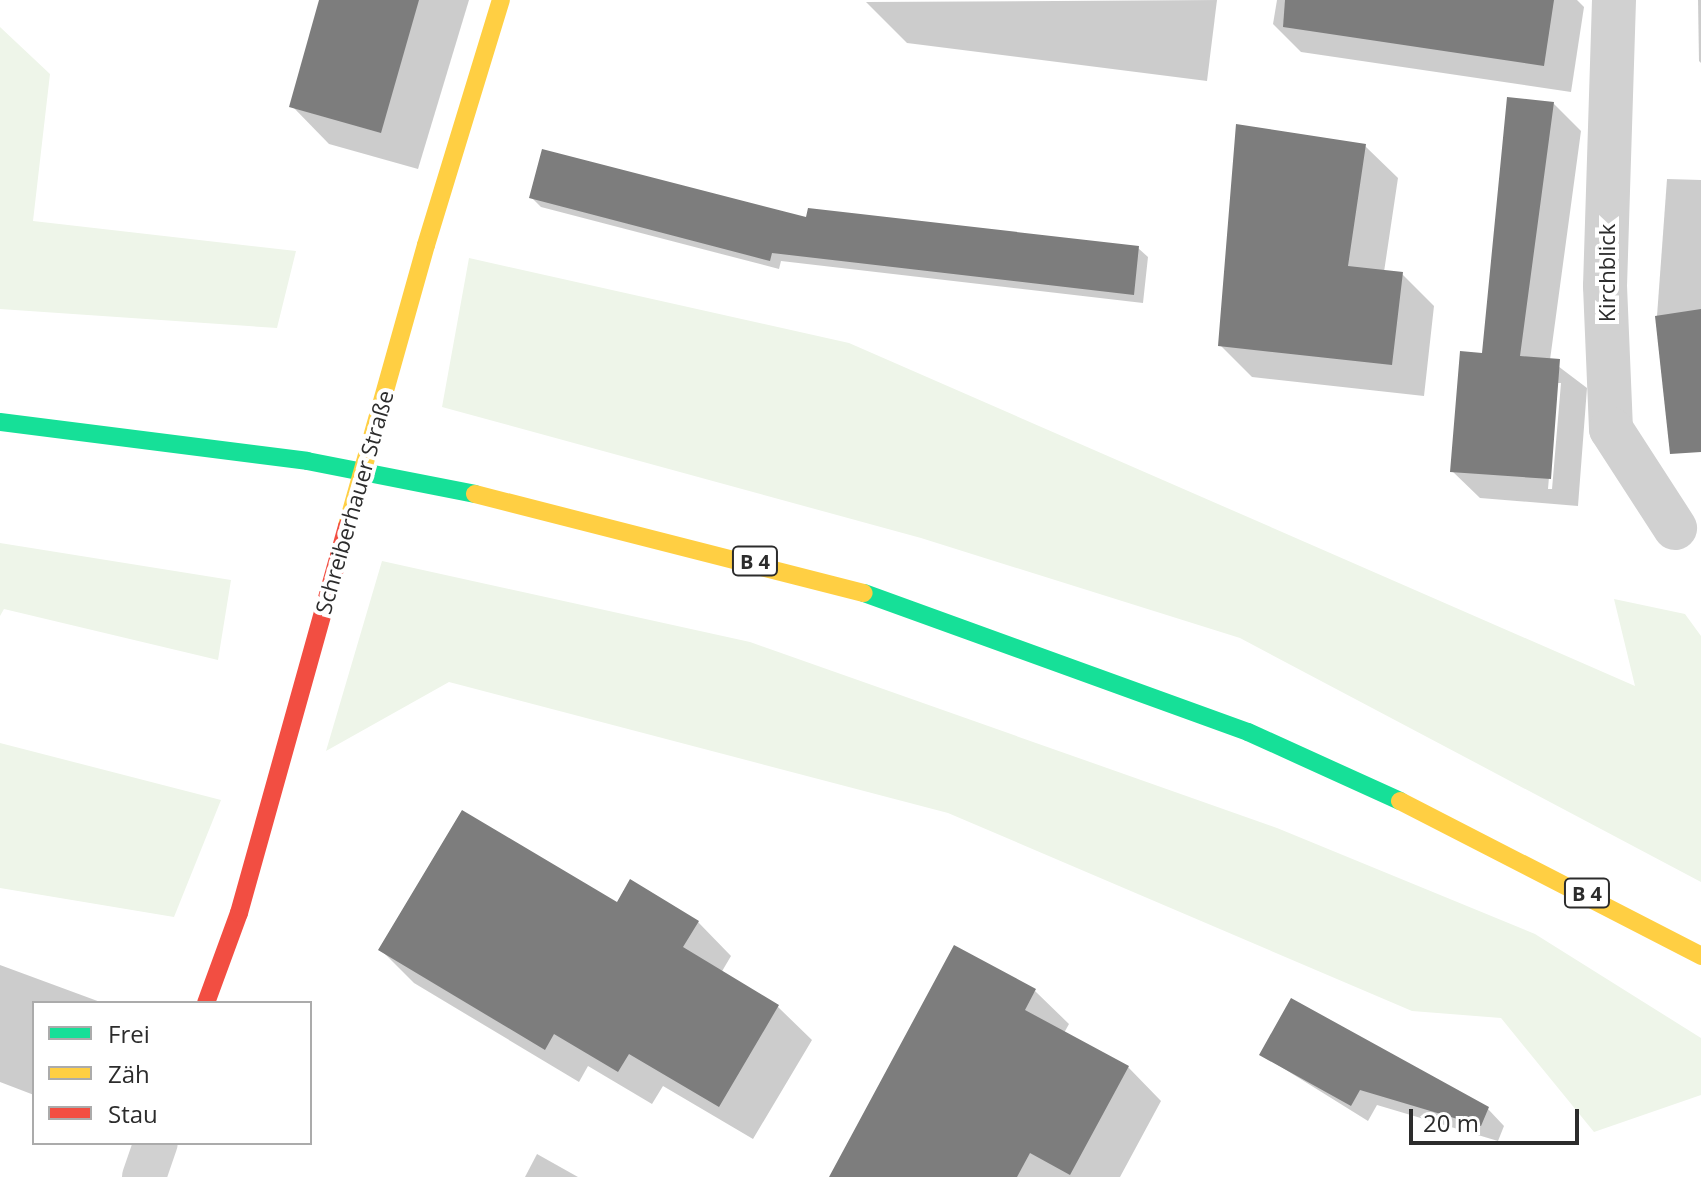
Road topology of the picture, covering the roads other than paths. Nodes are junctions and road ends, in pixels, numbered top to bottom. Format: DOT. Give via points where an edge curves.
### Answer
graph roads {
  1 [pos="501,0"];
  2 [pos="1614,0"];
  3 [pos="0,422"];
  4 [pos="1675,528"];
  5 [pos="1701,956"];
  6 [pos="207,1001"];
  7 [pos="155,1145"];
  8 [pos="144,1177"];
  1 -- 6 [label="main road, Schreiberhauer Straße, bridge" via="426,245 239,913"];
  2 -- 4 [label="street, Kirchblick" via="1605,286 1611,429"];
  3 -- 5 [label="main road, B 4" via="292,459 463,491 616,524 882,597 1248,732 1472,834"];
  7 -- 8 [label="street"];
}
